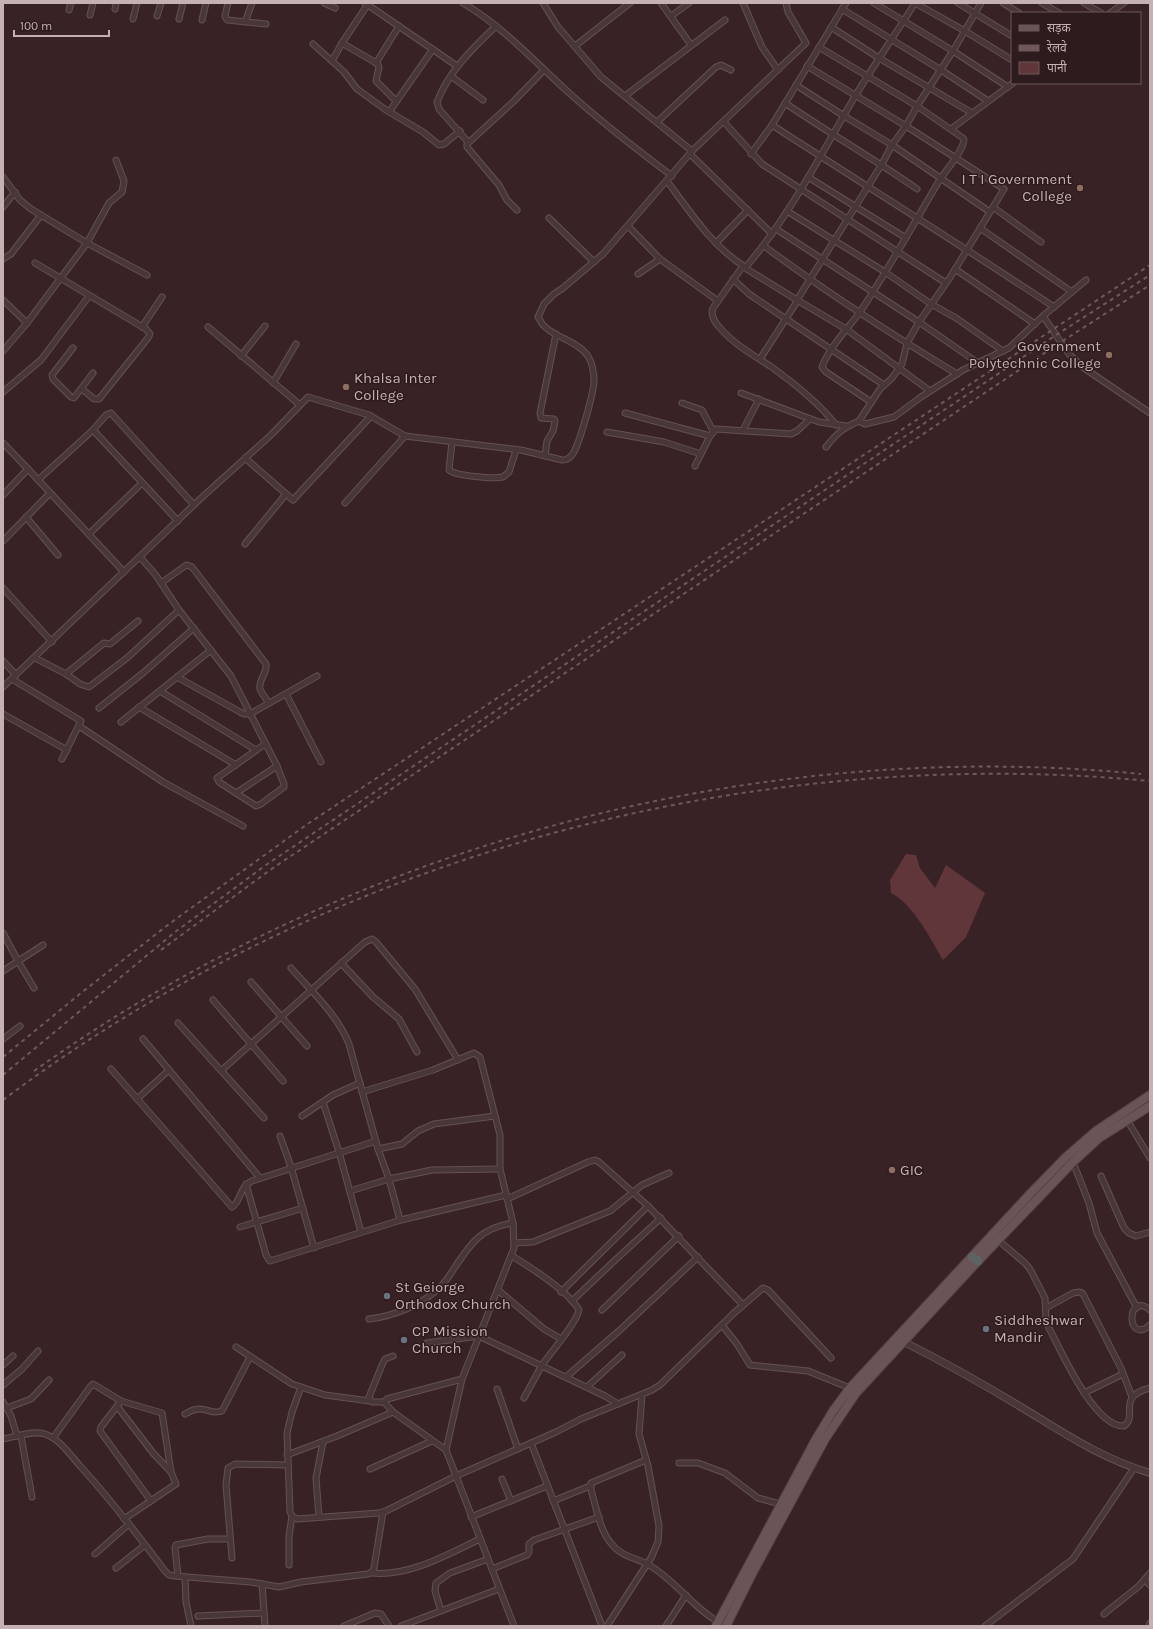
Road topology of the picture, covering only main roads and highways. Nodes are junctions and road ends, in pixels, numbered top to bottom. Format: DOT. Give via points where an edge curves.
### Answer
graph roads {
  1 [pos="1150,1095"];
  2 [pos="1150,1106"];
  3 [pos="975,1259"];
  4 [pos="717,1624"];
  5 [pos="726,1626"];
  1 -- 3 [label="main road" via="1115,1117 1083,1142 1030,1194"];
  2 -- 3 [label="main road" via="1099,1138 998,1240"];
  3 -- 4 [label="main road" via="850,1388 833,1411 780,1504"];
  3 -- 5 [label="main road" via="904,1342 856,1393 825,1439"];
}
